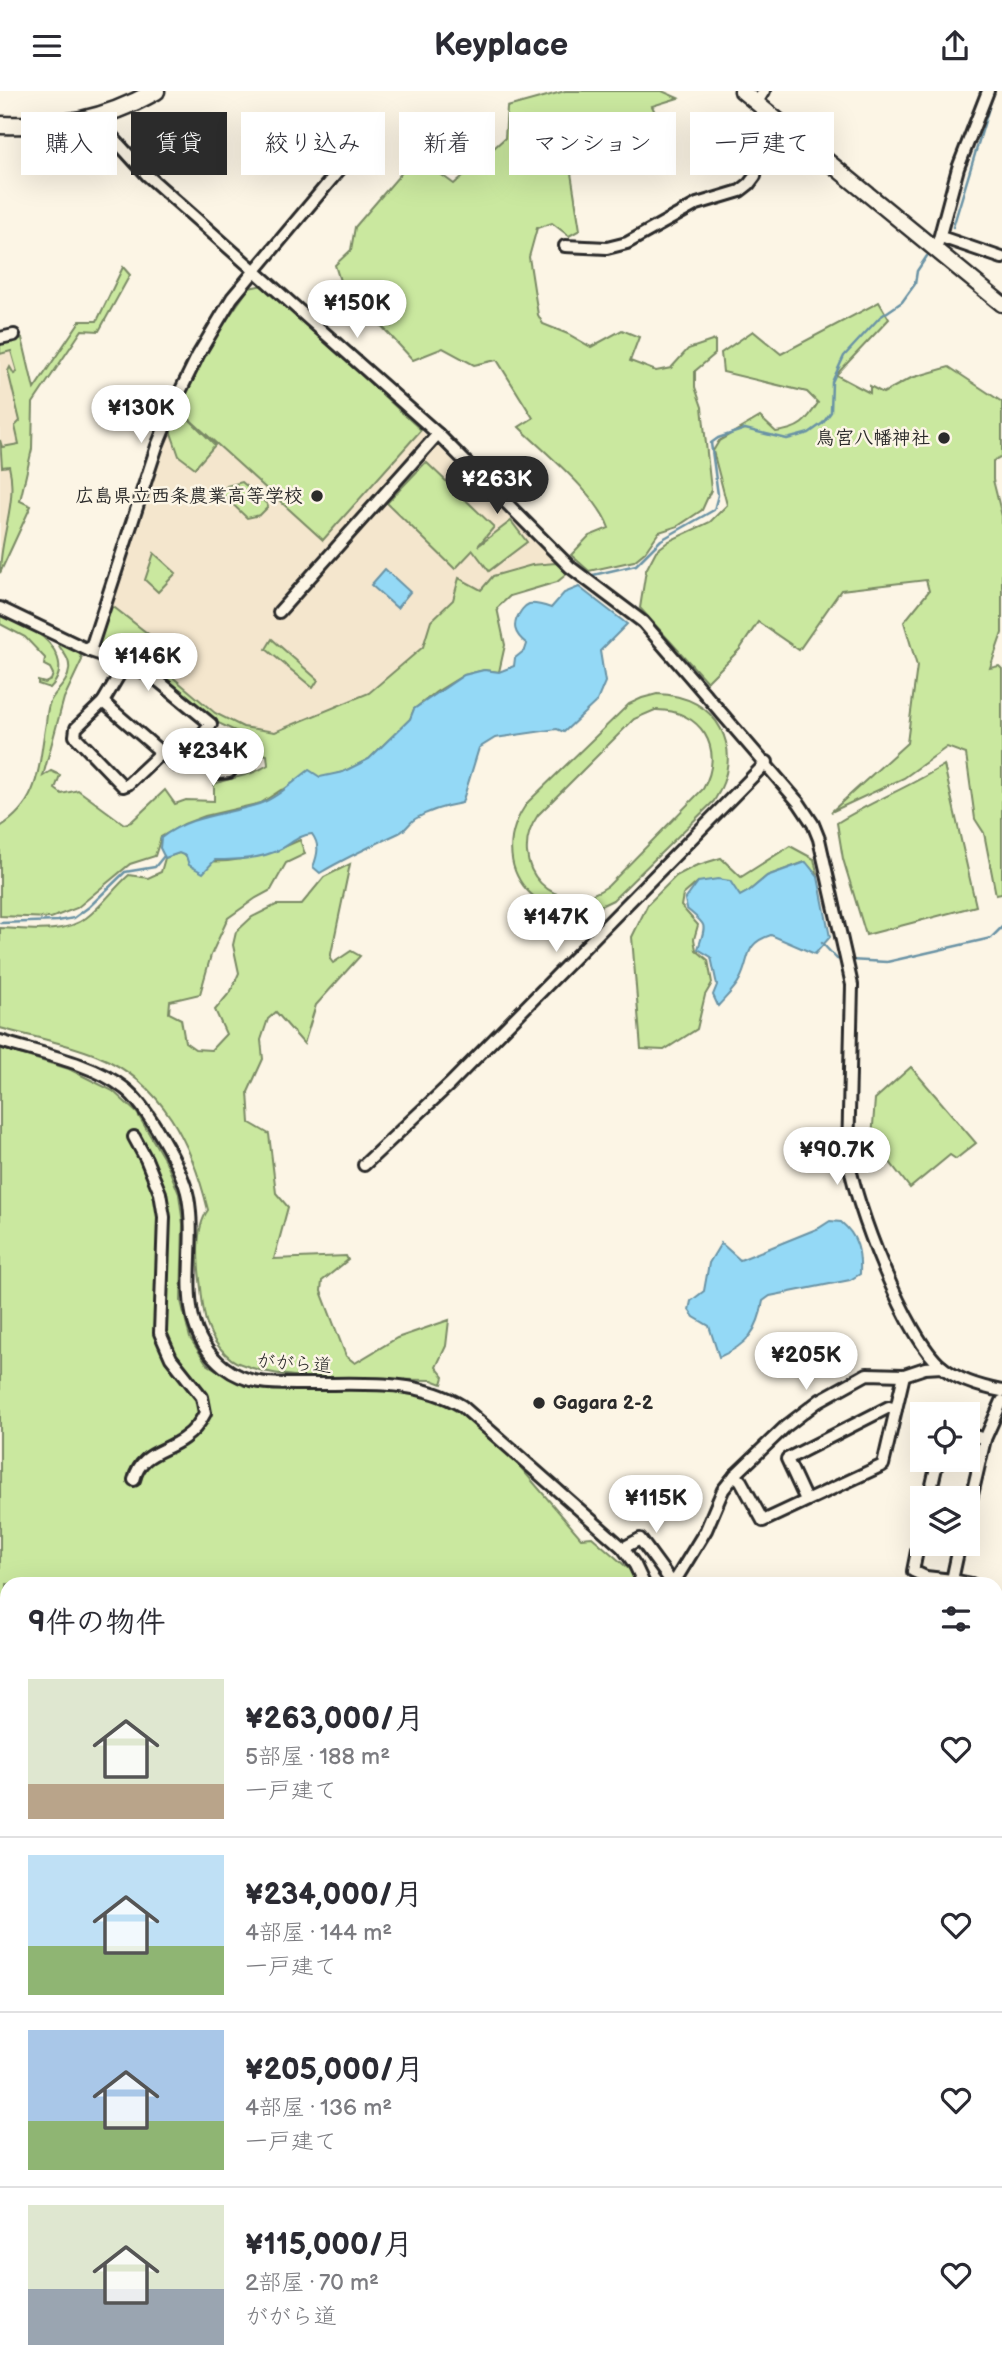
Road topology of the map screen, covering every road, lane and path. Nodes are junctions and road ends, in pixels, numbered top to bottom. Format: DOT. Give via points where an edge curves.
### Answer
graph roads {
  1 [pos="156,91"];
  2 [pos="742,91"];
  3 [pos="764,91"];
  4 [pos="988,91"];
  5 [pos="761,108"];
  6 [pos="114,112"];
  7 [pos="21,124"];
  8 [pos="0,125"];
  9 [pos="117,142"];
  10 [pos="334,175"];
  11 [pos="939,243"];
  12 [pos="565,246"];
  13 [pos="1002,258"];
  14 [pos="254,269"];
  15 [pos="1002,304"];
  16 [pos="14,335"];
  17 [pos="0,338"];
  18 [pos="438,434"];
  19 [pos="0,608"];
  20 [pos="279,612"];
  21 [pos="90,650"];
  22 [pos="126,663"];
  23 [pos="103,702"];
  24 [pos="192,748"];
  25 [pos="162,752"];
  26 [pos="239,761"];
  27 [pos="766,762"];
  28 [pos="0,1041"];
  29 [pos="134,1137"];
  30 [pos="364,1165"];
  31 [pos="942,1367"];
  32 [pos="904,1375"];
  33 [pos="1002,1391"];
  34 [pos="1002,1401"];
  35 [pos="896,1409"];
  36 [pos="980,1438"];
  37 [pos="985,1439"];
  38 [pos="735,1475"];
  39 [pos="134,1480"];
  40 [pos="974,1486"];
  41 [pos="806,1500"];
  42 [pos="623,1548"];
  43 [pos="916,1556"];
  44 [pos="957,1556"];
  45 [pos="642,1577"];
  46 [pos="668,1577"];
  47 [pos="677,1577"];
  48 [pos="926,1577"];
  49 [pos="953,1577"];
  1 -- 6 [label="highway"];
  2 -- 5 [label="main road"];
  3 -- 5 [label="street"];
  4 -- 11 [label="street" via="958,168"];
  5 -- 11 [label="main road"];
  5 -- 12 [label="street" via="754,130 755,176 740,191 697,204 627,243 607,249"];
  7 -- 8 [label="highway"];
  9 -- 14 [label="street" via="147,175"];
  10 -- 14 [label="street"];
  11 -- 13 [label="street"];
  11 -- 15 [label="main road"];
  14 -- 18 [label="street"];
  14 -- 21 [label="street" via="198,355 175,402"];
  16 -- 17 [label="street"];
  18 -- 20 [label="street"];
  18 -- 27 [label="street" via="583,576 658,636"];
  19 -- 21 [label="street"];
  21 -- 22 [label="street"];
  22 -- 23 [label="street"];
  22 -- 24 [label="street" via="156,679 211,724"];
  23 -- 25 [label="street"];
  23 -- 25 [label="street" via="76,728 75,736 122,786"];
  24 -- 25 [label="street" via="176,765"];
  24 -- 26 [label="street" via="219,773 229,772"];
  27 -- 30 [label="street" via="450,1084"];
  27 -- 31 [label="street" via="813,824 819,839 849,972 853,994 848,1156 852,1180 903,1309 917,1337"];
  28 -- 42 [label="street, ががら道" via="108,1078 144,1108 188,1198 190,1305 197,1334 225,1368 257,1383 390,1386 422,1389 450,1399"];
  29 -- 39 [label="street" via="160,1193 164,1217 160,1333 172,1358 197,1387 205,1413 192,1432 144,1460"];
  31 -- 32 [label="street"];
  31 -- 33 [label="street" via="972,1384"];
  32 -- 35 [label="street"];
  32 -- 38 [label="street" via="867,1374 847,1383 785,1427"];
  34 -- 37 [label="street"];
  35 -- 41 [label="street" via="883,1465"];
  35 -- 41 [label="street" via="889,1407 786,1459"];
  36 -- 37 [label="street"];
  37 -- 40 [label="street"];
  38 -- 41 [label="street" via="763,1521"];
  38 -- 47 [label="street"];
  42 -- 45 [label="street, ががら道"];
  42 -- 46 [label="street" via="640,1539"];
  43 -- 48 [label="street" via="913,1571"];
  44 -- 49 [label="street"];
}
